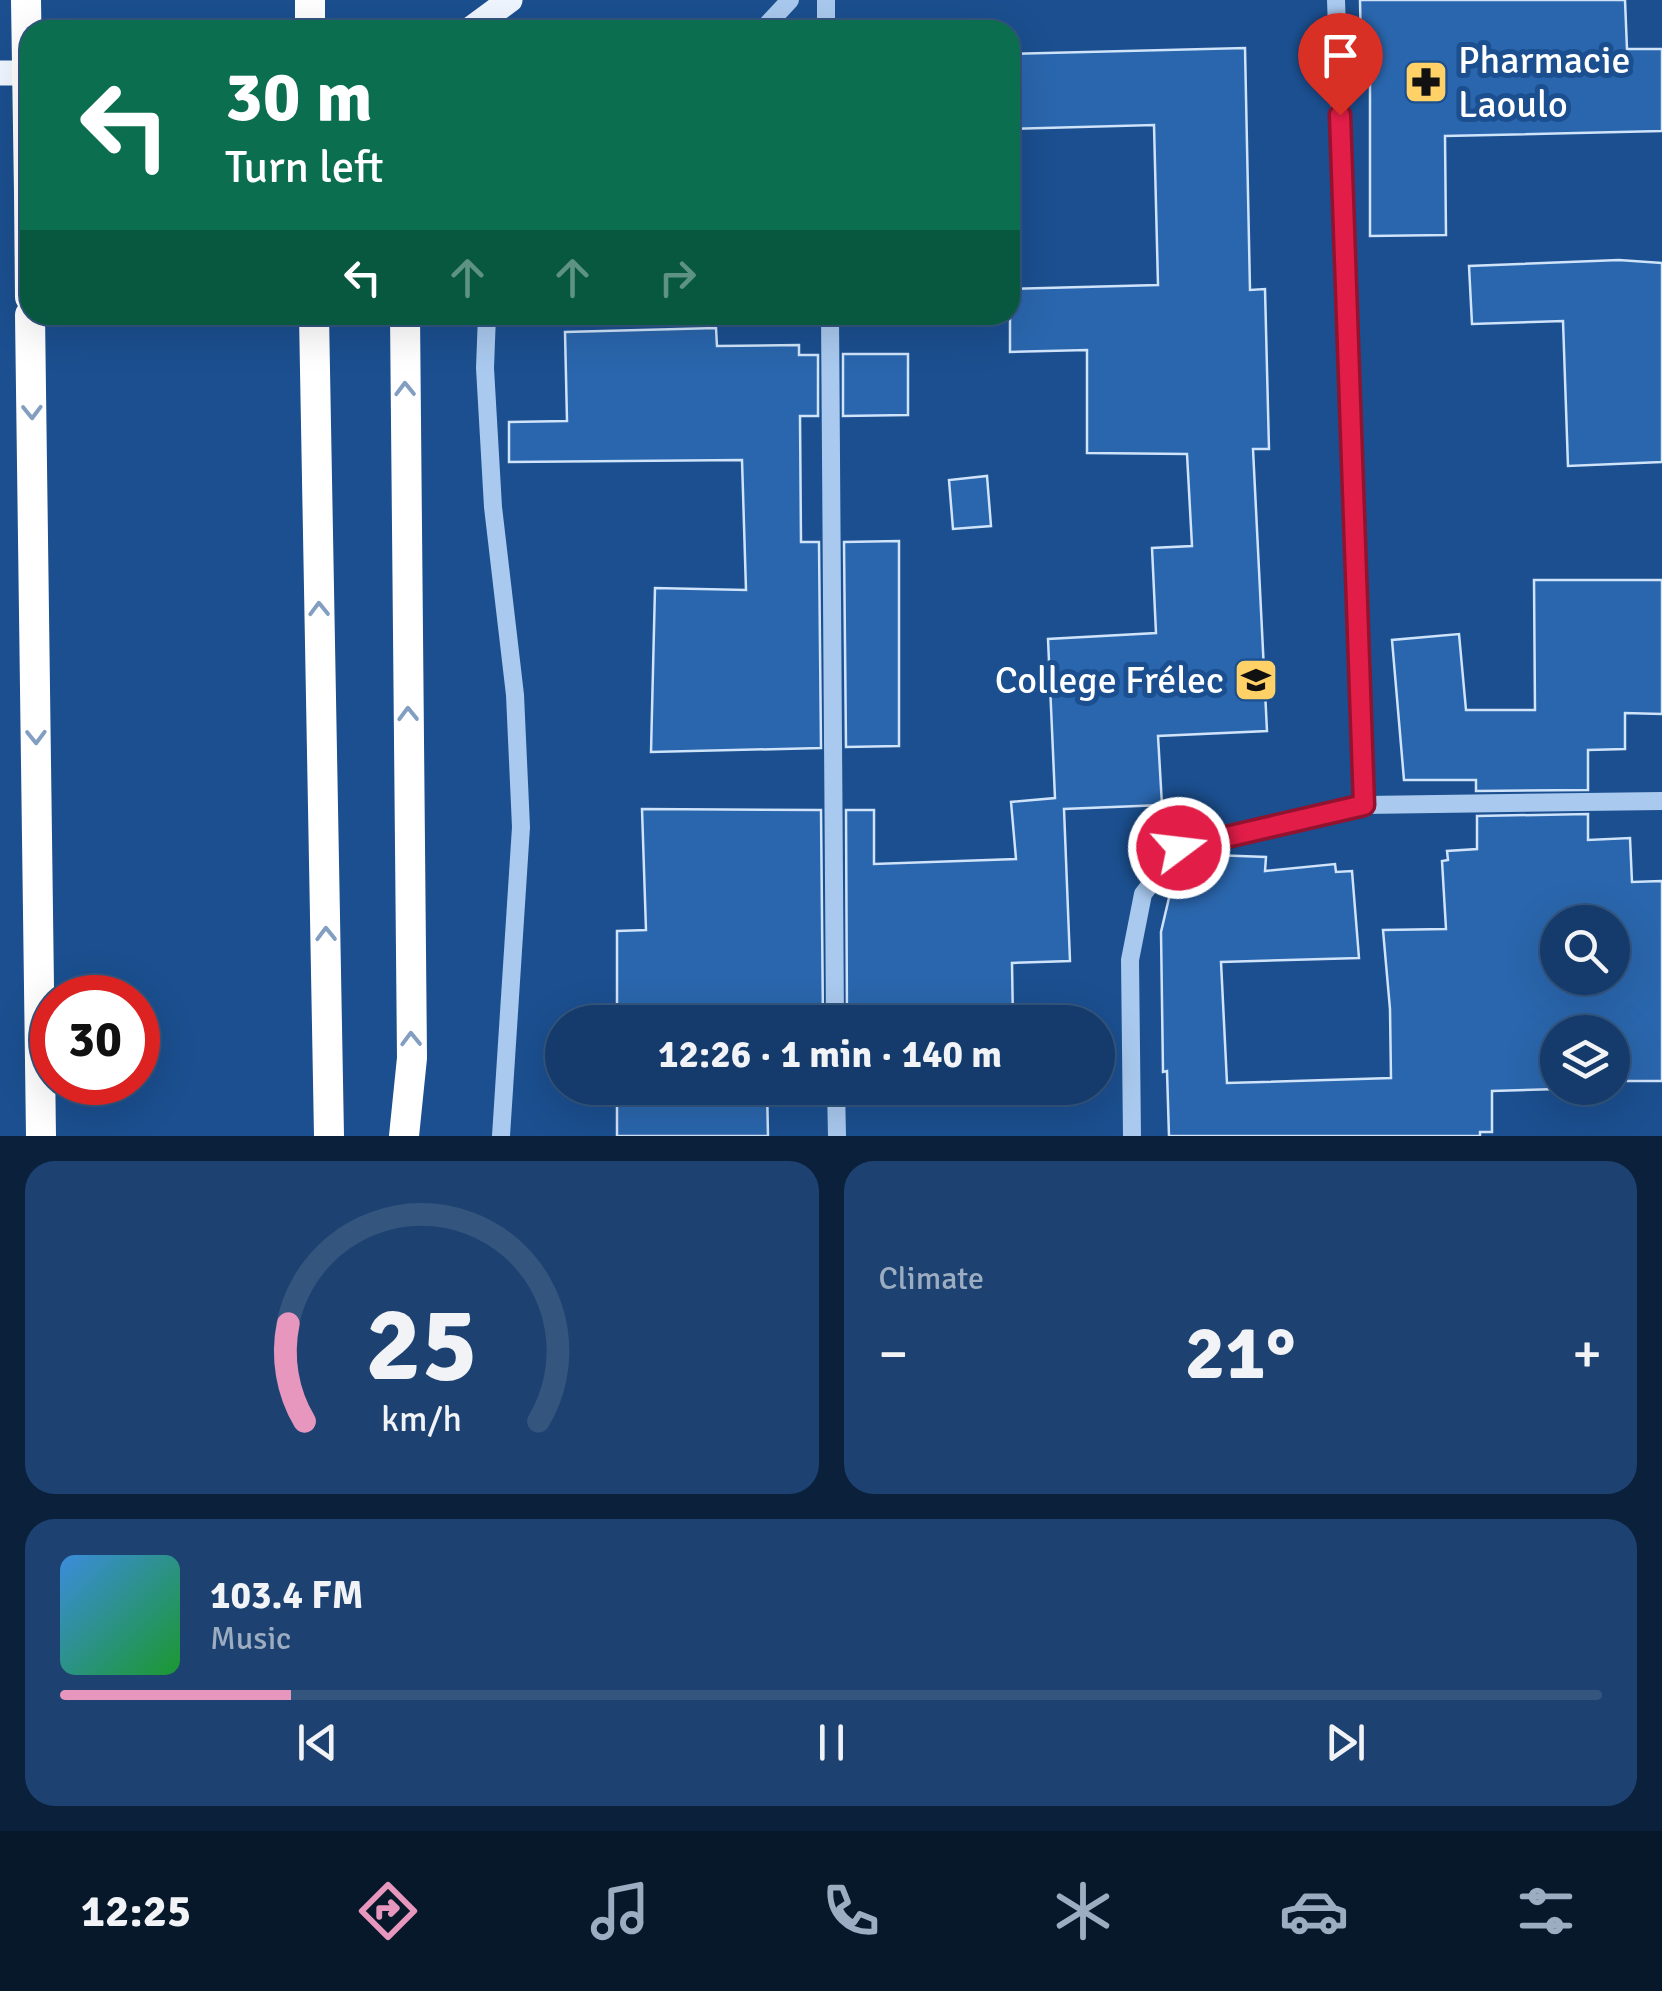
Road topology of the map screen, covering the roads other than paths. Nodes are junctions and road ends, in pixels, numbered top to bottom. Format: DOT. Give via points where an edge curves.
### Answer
graph roads {
  1 [pos="510,0"];
  2 [pos="790,0"];
  3 [pos="1336,0"];
  4 [pos="483,20"];
  5 [pos="771,20"];
  6 [pos="30,325"];
  7 [pos="314,325"];
  8 [pos="404,325"];
  9 [pos="487,325"];
  10 [pos="830,325"];
  11 [pos="1662,801"];
  12 [pos="1364,805"];
  13 [pos="836,1005"];
  14 [pos="836,1105"];
  15 [pos="41,1136"];
  16 [pos="330,1136"];
  17 [pos="404,1136"];
  18 [pos="501,1136"];
  19 [pos="837,1136"];
  20 [pos="1132,1136"];
  1 -- 4 [label="main road"];
  2 -- 5 [label="street"];
  3 -- 12 [label="street"];
  6 -- 15 [label="highway, one-way"];
  16 -- 7 [label="highway, one-way"];
  17 -- 8 [label="highway, one-way" via="412,1058"];
  9 -- 18 [label="street" via="493,507 515,695 521,827"];
  10 -- 13 [label="street"];
  11 -- 12 [label="street"];
  12 -- 20 [label="street" via="1179,848 1142,894 1130,960"];
  14 -- 19 [label="street"];
}
